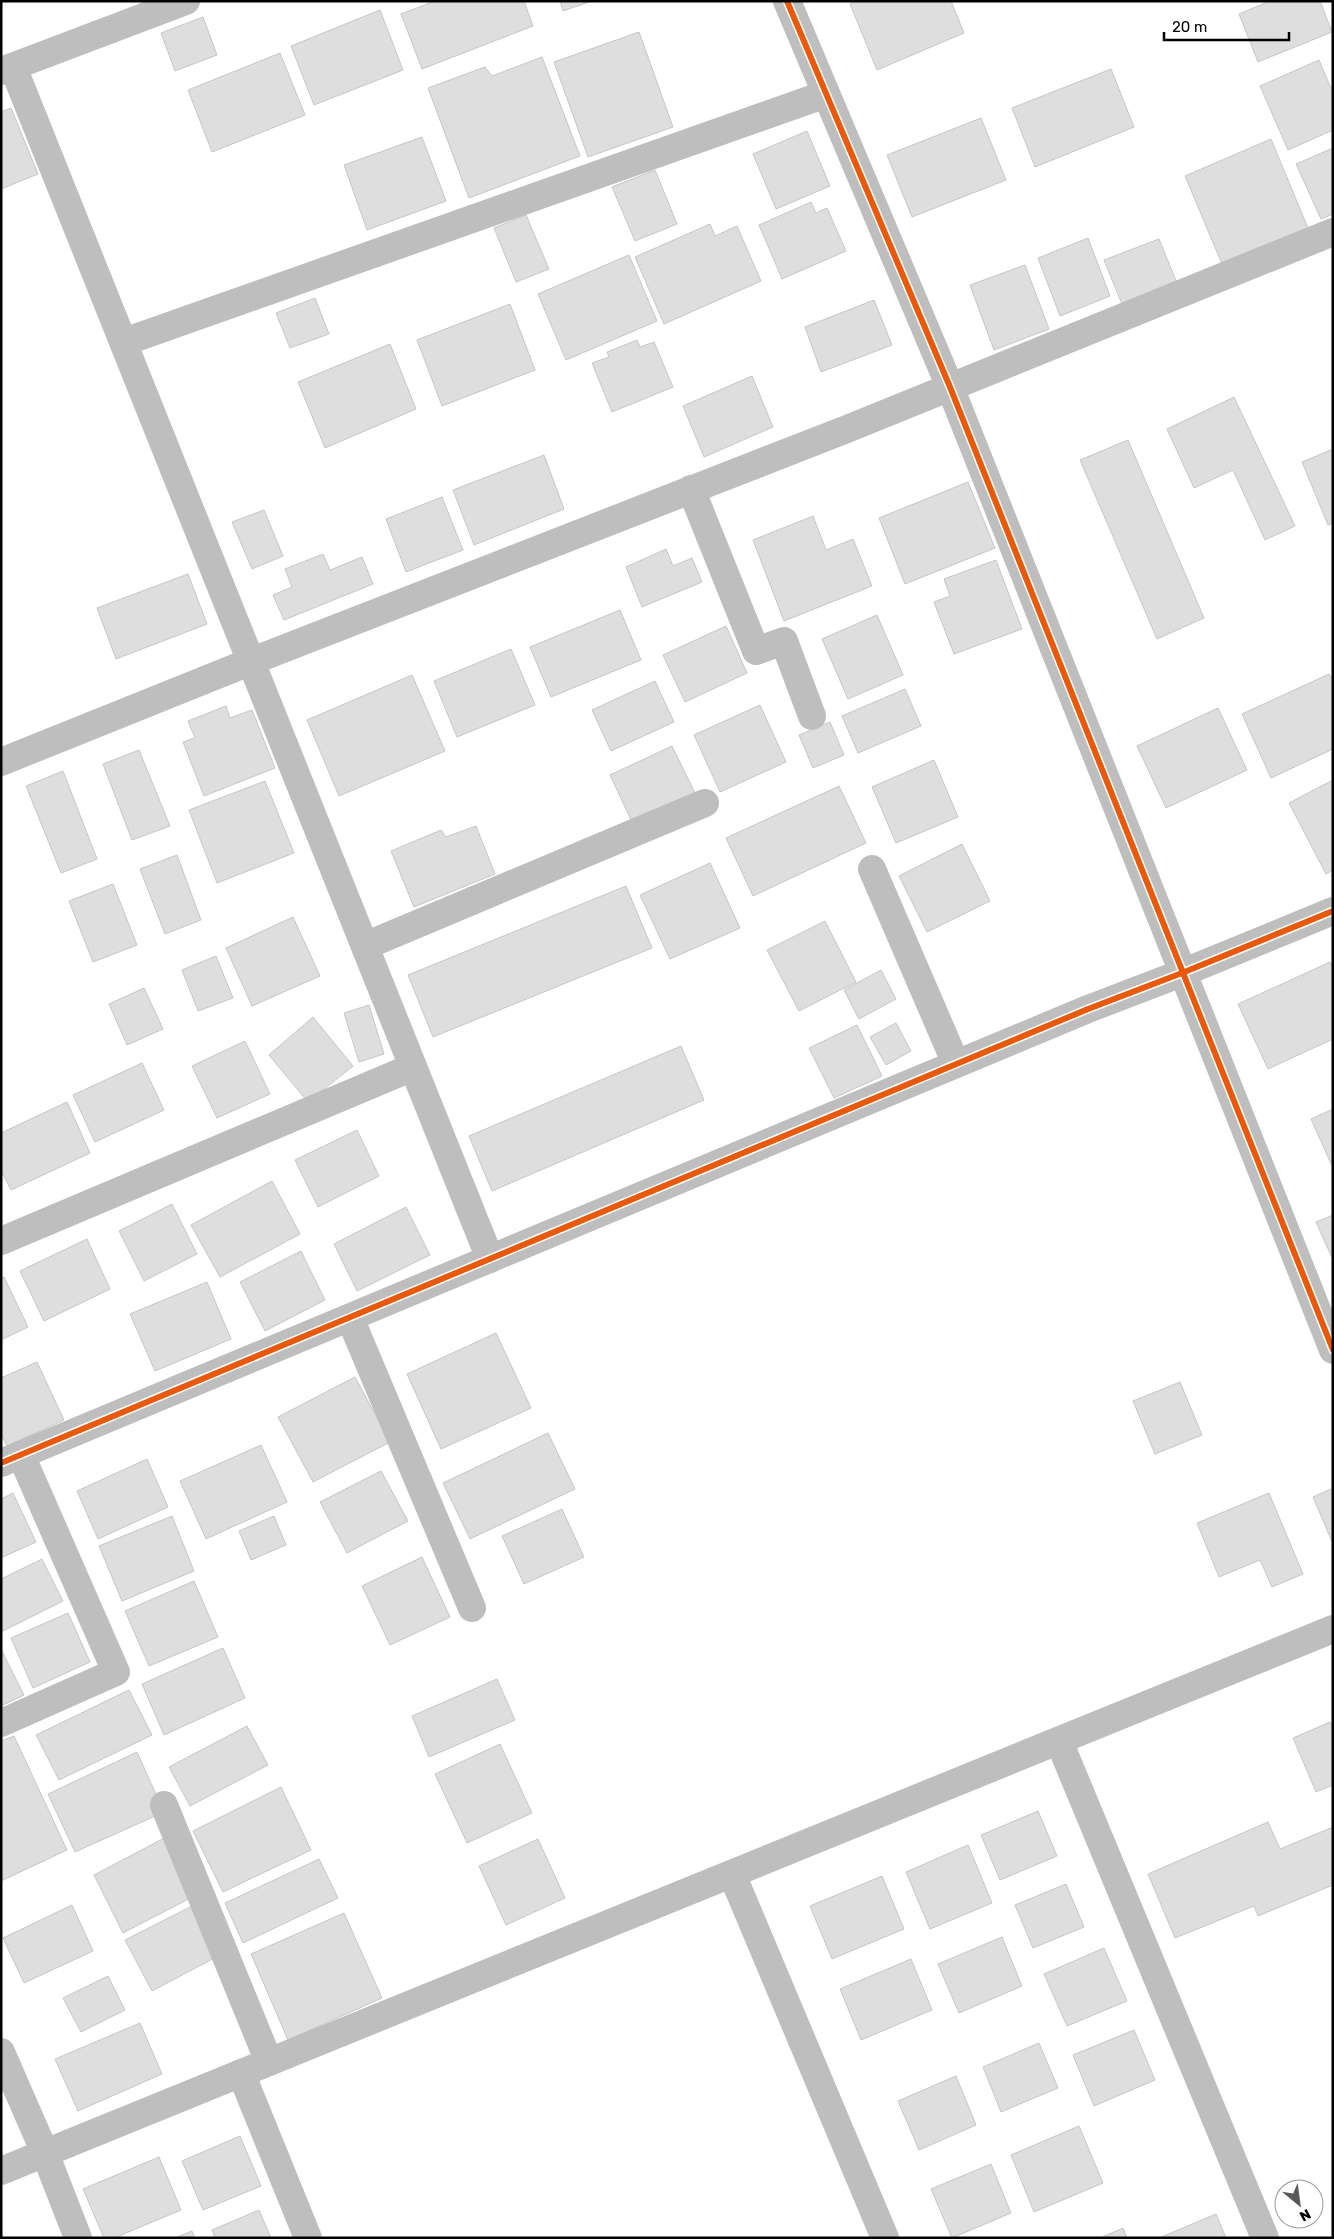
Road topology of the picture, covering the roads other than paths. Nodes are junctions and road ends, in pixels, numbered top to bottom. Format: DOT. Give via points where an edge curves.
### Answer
graph roads {
  1 [pos="186,1"];
  2 [pos="787,1"];
  3 [pos="7,69"];
  4 [pos="826,94"];
  5 [pos="1333,232"];
  6 [pos="124,342"];
  7 [pos="950,387"];
  8 [pos="691,489"];
  9 [pos="252,661"];
  10 [pos="812,716"];
  11 [pos="1,762"];
  12 [pos="705,803"];
  13 [pos="872,869"];
  14 [pos="1333,912"];
  15 [pos="365,946"];
  16 [pos="1182,973"];
  17 [pos="956,1064"];
  18 [pos="413,1067"];
  19 [pos="1,1241"];
  20 [pos="490,1259"];
  21 [pos="350,1318"];
  22 [pos="1333,1350"];
  23 [pos="11,1459"];
  24 [pos="472,1608"];
  25 [pos="1333,1629"];
  26 [pos="1,1723"];
  27 [pos="1060,1741"];
  28 [pos="164,1805"];
  29 [pos="732,1874"];
  30 [pos="1,2052"];
  31 [pos="270,2062"];
  32 [pos="241,2073"];
  33 [pos="45,2153"];
  34 [pos="1,2171"];
  35 [pos="78,2238"];
  36 [pos="308,2238"];
  37 [pos="885,2238"];
  38 [pos="1265,2238"];
  1 -- 3 [label="street"];
  2 -- 4 [label="street"];
  3 -- 6 [label="street"];
  4 -- 6 [label="street"];
  4 -- 7 [label="street"];
  5 -- 7 [label="street"];
  6 -- 9 [label="street"];
  7 -- 8 [label="street"];
  7 -- 16 [label="street"];
  8 -- 9 [label="street"];
  8 -- 10 [label="street" via="756,651 784,640"];
  9 -- 11 [label="street"];
  9 -- 15 [label="street"];
  12 -- 15 [label="street"];
  13 -- 17 [label="street"];
  14 -- 16 [label="street"];
  15 -- 18 [label="street"];
  16 -- 17 [label="street"];
  16 -- 22 [label="street"];
  17 -- 20 [label="street"];
  18 -- 19 [label="street"];
  18 -- 20 [label="street"];
  20 -- 21 [label="street"];
  21 -- 23 [label="street"];
  21 -- 24 [label="street"];
  23 -- 26 [label="street" via="116,1672"];
  25 -- 27 [label="street"];
  27 -- 29 [label="street"];
  27 -- 38 [label="street"];
  28 -- 31 [label="street"];
  29 -- 31 [label="street"];
  29 -- 37 [label="street"];
  30 -- 33 [label="street"];
  31 -- 32 [label="street"];
  32 -- 33 [label="street"];
  32 -- 36 [label="street"];
  33 -- 34 [label="street"];
  33 -- 35 [label="street"];
}
